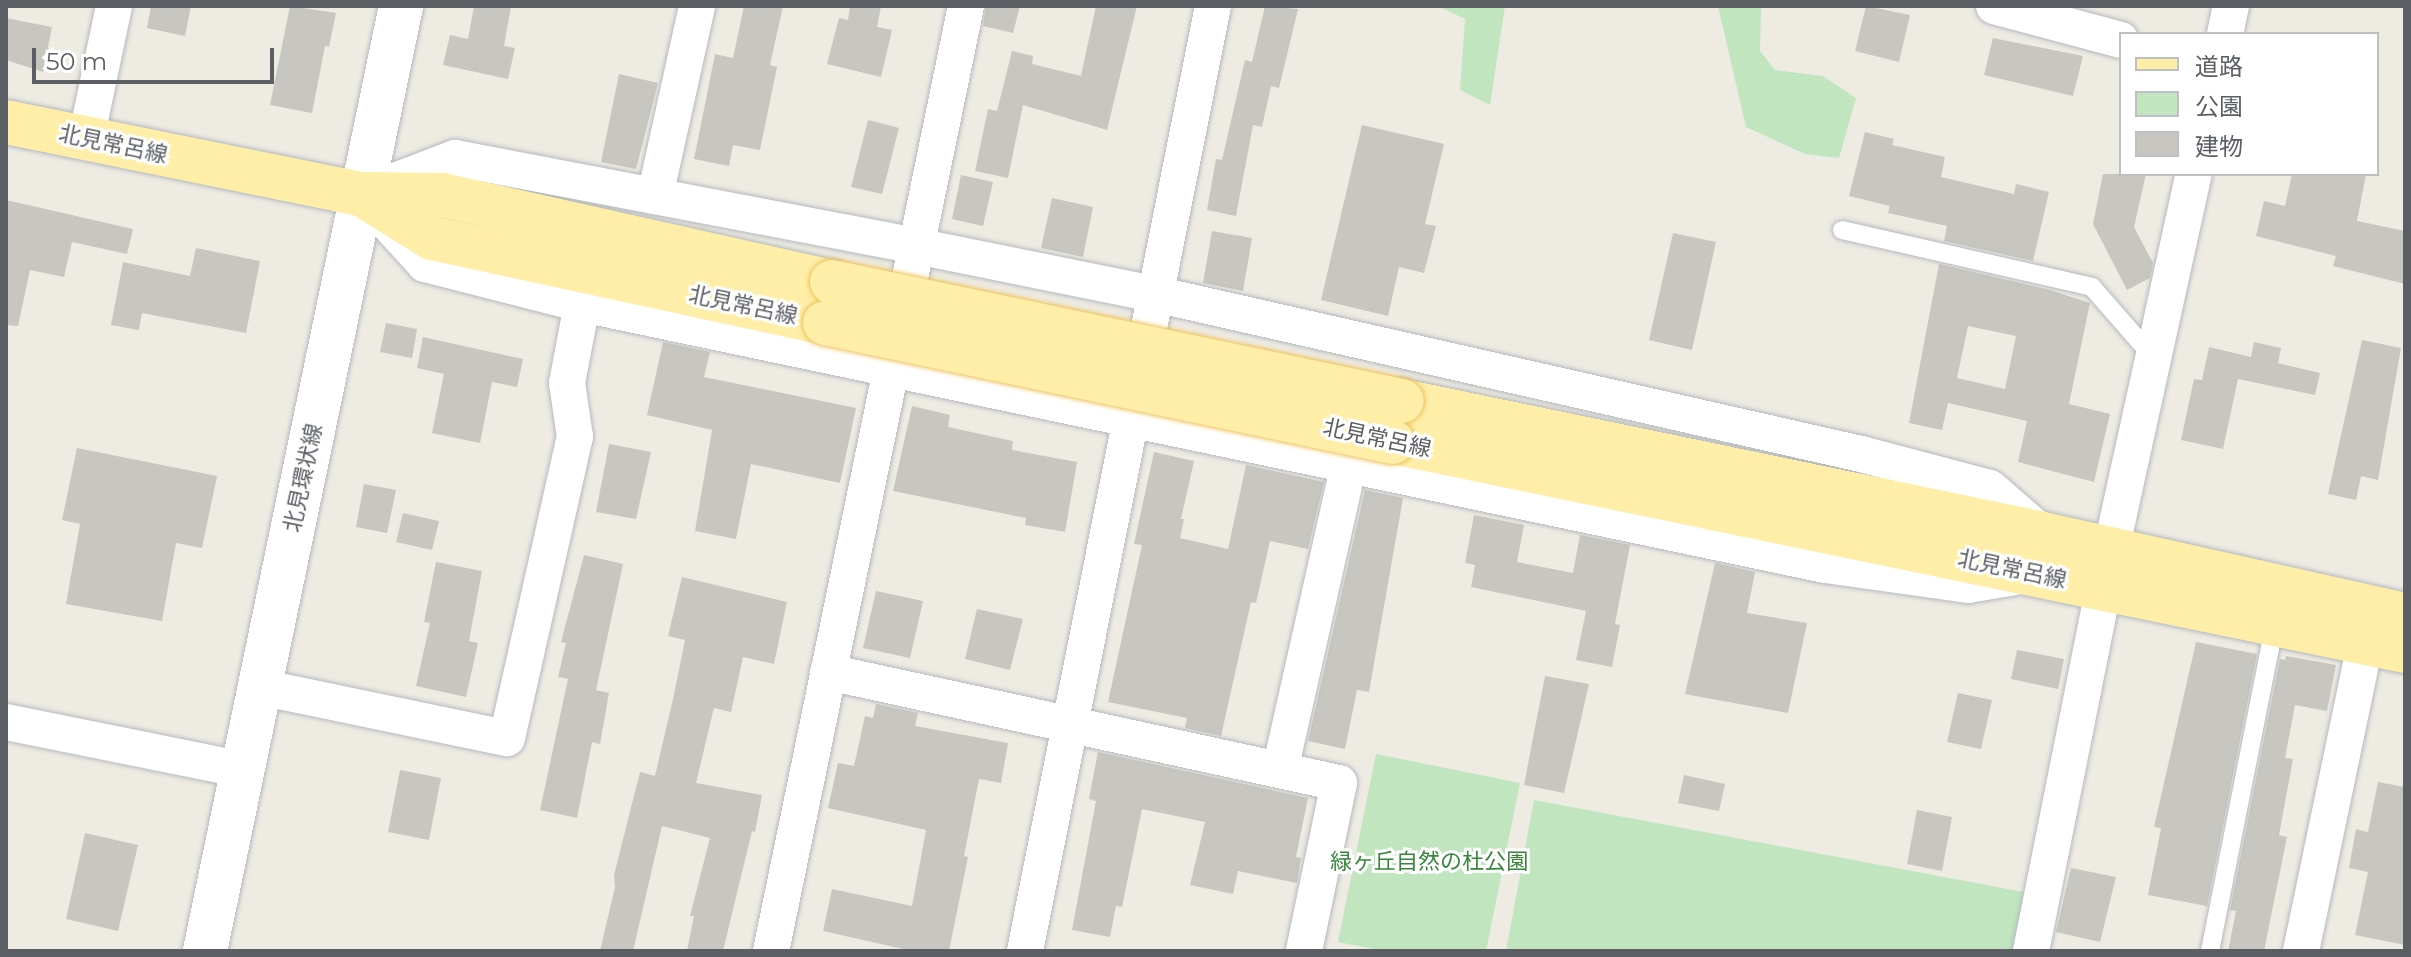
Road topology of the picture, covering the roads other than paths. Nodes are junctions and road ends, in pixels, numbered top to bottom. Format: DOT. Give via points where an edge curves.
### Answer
graph roads {
  1 [pos="114,6"];
  2 [pos="401,6"];
  3 [pos="697,6"];
  4 [pos="966,6"];
  5 [pos="1213,6"];
  6 [pos="1994,6"];
  7 [pos="2231,6"];
  8 [pos="2225,32"];
  9 [pos="2119,39"];
  10 [pos="6,122"];
  11 [pos="86,139"];
  12 [pos="2194,176"];
  13 [pos="361,194"];
  14 [pos="655,196"];
  15 [pos="1842,230"];
  16 [pos="916,246"];
  17 [pos="1155,294"];
  18 [pos="582,304"];
  19 [pos="2154,358"];
  20 [pos="891,370"];
  21 [pos="1133,420"];
  22 [pos="1349,465"];
  23 [pos="2038,554"];
  24 [pos="2107,569"];
  25 [pos="2272,622"];
  26 [pos="2387,629"];
  27 [pos="828,672"];
  28 [pos="260,687"];
  29 [pos="6,722"];
  30 [pos="1071,724"];
  31 [pos="243,770"];
  32 [pos="1280,770"];
  33 [pos="205,951"];
  34 [pos="771,951"];
  35 [pos="1025,951"];
  36 [pos="1304,951"];
  37 [pos="2031,951"];
  38 [pos="2210,951"];
  39 [pos="2301,951"];
  1 -- 11 [label="street"];
  2 -- 13 [label="main road, 北見環状線"];
  3 -- 14 [label="street"];
  4 -- 16 [label="street"];
  5 -- 17 [label="street"];
  6 -- 9 [label="street"];
  7 -- 8 [label="street"];
  10 -- 11 [label="main road, 北見常呂線"];
  11 -- 13 [label="main road, 北見常呂線"];
  12 -- 19 [label="street"];
  13 -- 14 [label="street" via="455,158"];
  13 -- 18 [label="street" via="425,264"];
  13 -- 23 [label="main road, 北見常呂線, bridge" via="442,195 828,302"];
  13 -- 28 [label="main road, 北見環状線"];
  14 -- 16 [label="street"];
  15 -- 19 [label="lane" via="2092,287"];
  16 -- 17 [label="street"];
  16 -- 20 [label="street"];
  17 -- 21 [label="street"];
  17 -- 23 [label="street" via="1990,488"];
  18 -- 20 [label="street"];
  18 -- 28 [label="street" via="567,383 575,437 507,738"];
  19 -- 24 [label="street"];
  20 -- 21 [label="street"];
  20 -- 27 [label="street"];
  21 -- 22 [label="street"];
  21 -- 30 [label="street"];
  22 -- 23 [label="street" via="1825,565 1968,585"];
  22 -- 32 [label="street"];
  23 -- 24 [label="main road, 北見常呂線"];
  24 -- 25 [label="main road, 北見常呂線"];
  24 -- 26 [label="main road, 北見常呂線"];
  24 -- 37 [label="street"];
  25 -- 26 [label="main road, 北見常呂線"];
  25 -- 38 [label="lane"];
  26 -- 39 [label="street"];
  27 -- 30 [label="street"];
  27 -- 34 [label="street"];
  28 -- 31 [label="main road, 北見環状線"];
  29 -- 31 [label="street"];
  30 -- 32 [label="street"];
  30 -- 35 [label="street"];
  31 -- 33 [label="main road, 北見環状線"];
  32 -- 36 [label="street" via="1339,783"];
}
